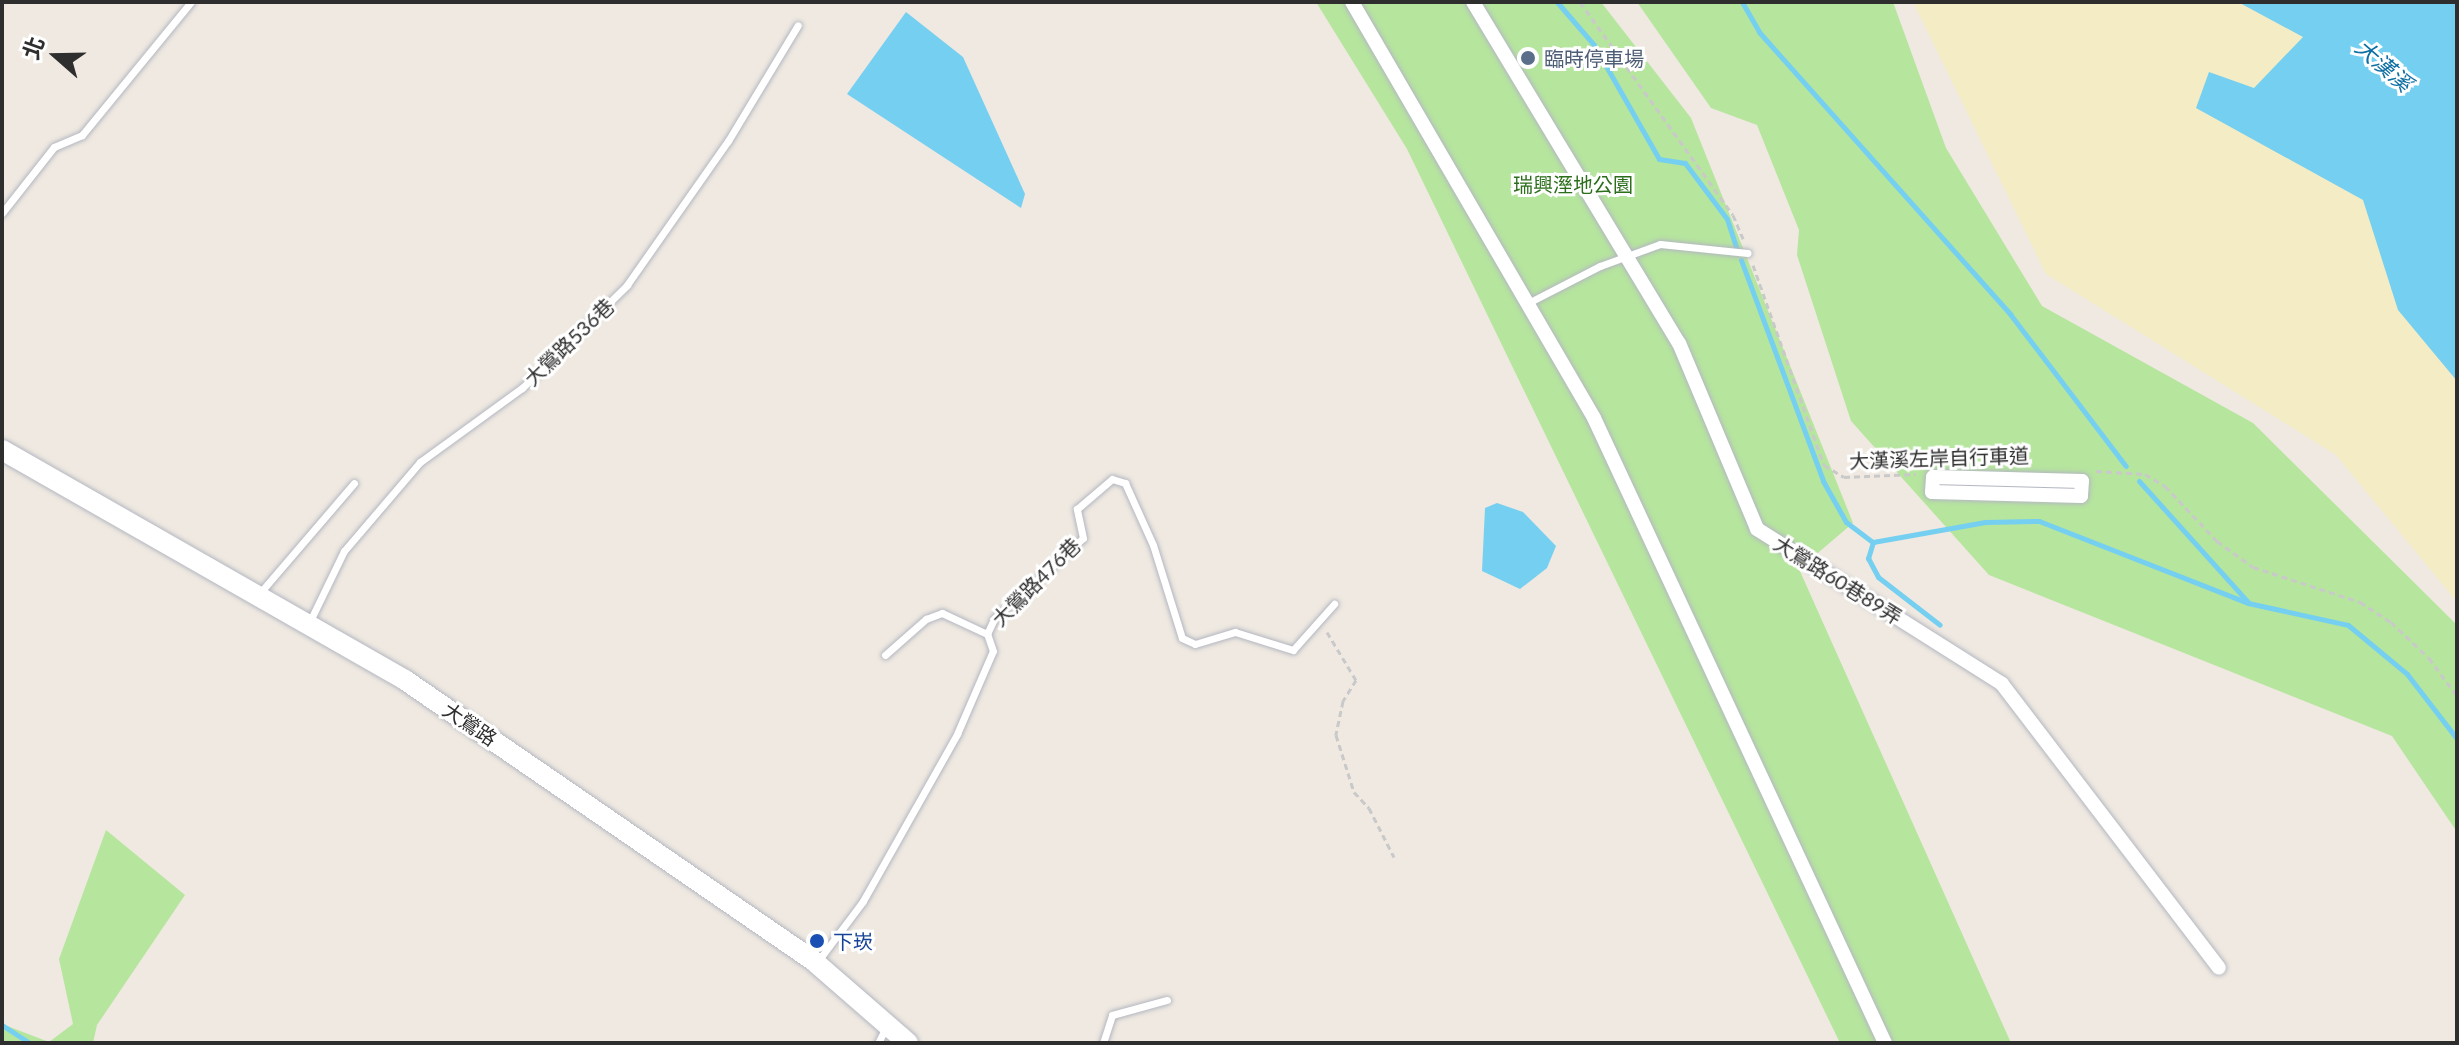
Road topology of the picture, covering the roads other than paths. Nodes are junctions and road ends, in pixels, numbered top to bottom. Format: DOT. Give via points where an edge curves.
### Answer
graph roads {
  1 [pos="191,2"];
  2 [pos="1352,2"];
  3 [pos="1473,2"];
  4 [pos="798,25"];
  5 [pos="2,213"];
  6 [pos="1748,253"];
  7 [pos="1628,257"];
  8 [pos="1526,304"];
  9 [pos="2,450"];
  10 [pos="2087,476"];
  11 [pos="354,483"];
  12 [pos="256,598"];
  13 [pos="1334,604"];
  14 [pos="307,627"];
  15 [pos="987,634"];
  16 [pos="885,655"];
  17 [pos="816,963"];
  18 [pos="2219,968"];
  19 [pos="1167,1000"];
  20 [pos="889,1022"];
  21 [pos="878,1043"];
  22 [pos="908,1043"];
  23 [pos="1103,1043"];
  24 [pos="1885,1043"];
  1 -- 5 [label="lane" via="82,135 54,147"];
  2 -- 8 [label="street"];
  3 -- 7 [label="street, 大鶯路60巷89弄"];
  4 -- 14 [label="lane, 大鶯路536巷" via="728,141 627,285 522,388 420,462 344,551"];
  6 -- 7 [label="lane" via="1660,244"];
  7 -- 8 [label="lane"];
  7 -- 18 [label="street, 大鶯路60巷89弄" via="1679,343 1757,529 2002,684"];
  8 -- 24 [label="street" via="1594,418"];
  9 -- 12 [label="street, 大鶯路"];
  10 -- 10 [label="street" via="2081,496 1932,492 1933,477"];
  11 -- 12 [label="lane"];
  12 -- 14 [label="street, 大鶯路"];
  13 -- 15 [label="lane, 大鶯路476巷" via="1293,650 1235,632 1195,644 1182,638 1153,545 1125,483 1112,479 1077,509 1083,538 994,619"];
  14 -- 17 [label="street, 大鶯路" via="405,680"];
  15 -- 16 [label="lane" via="942,613 926,619"];
  15 -- 17 [label="lane, 大鶯路476巷" via="993,651 957,734 863,901"];
  17 -- 20 [label="street, 大鶯路"];
  19 -- 23 [label="lane" via="1112,1015"];
  20 -- 21 [label="lane"];
  20 -- 22 [label="street, 大鶯路"];
}
